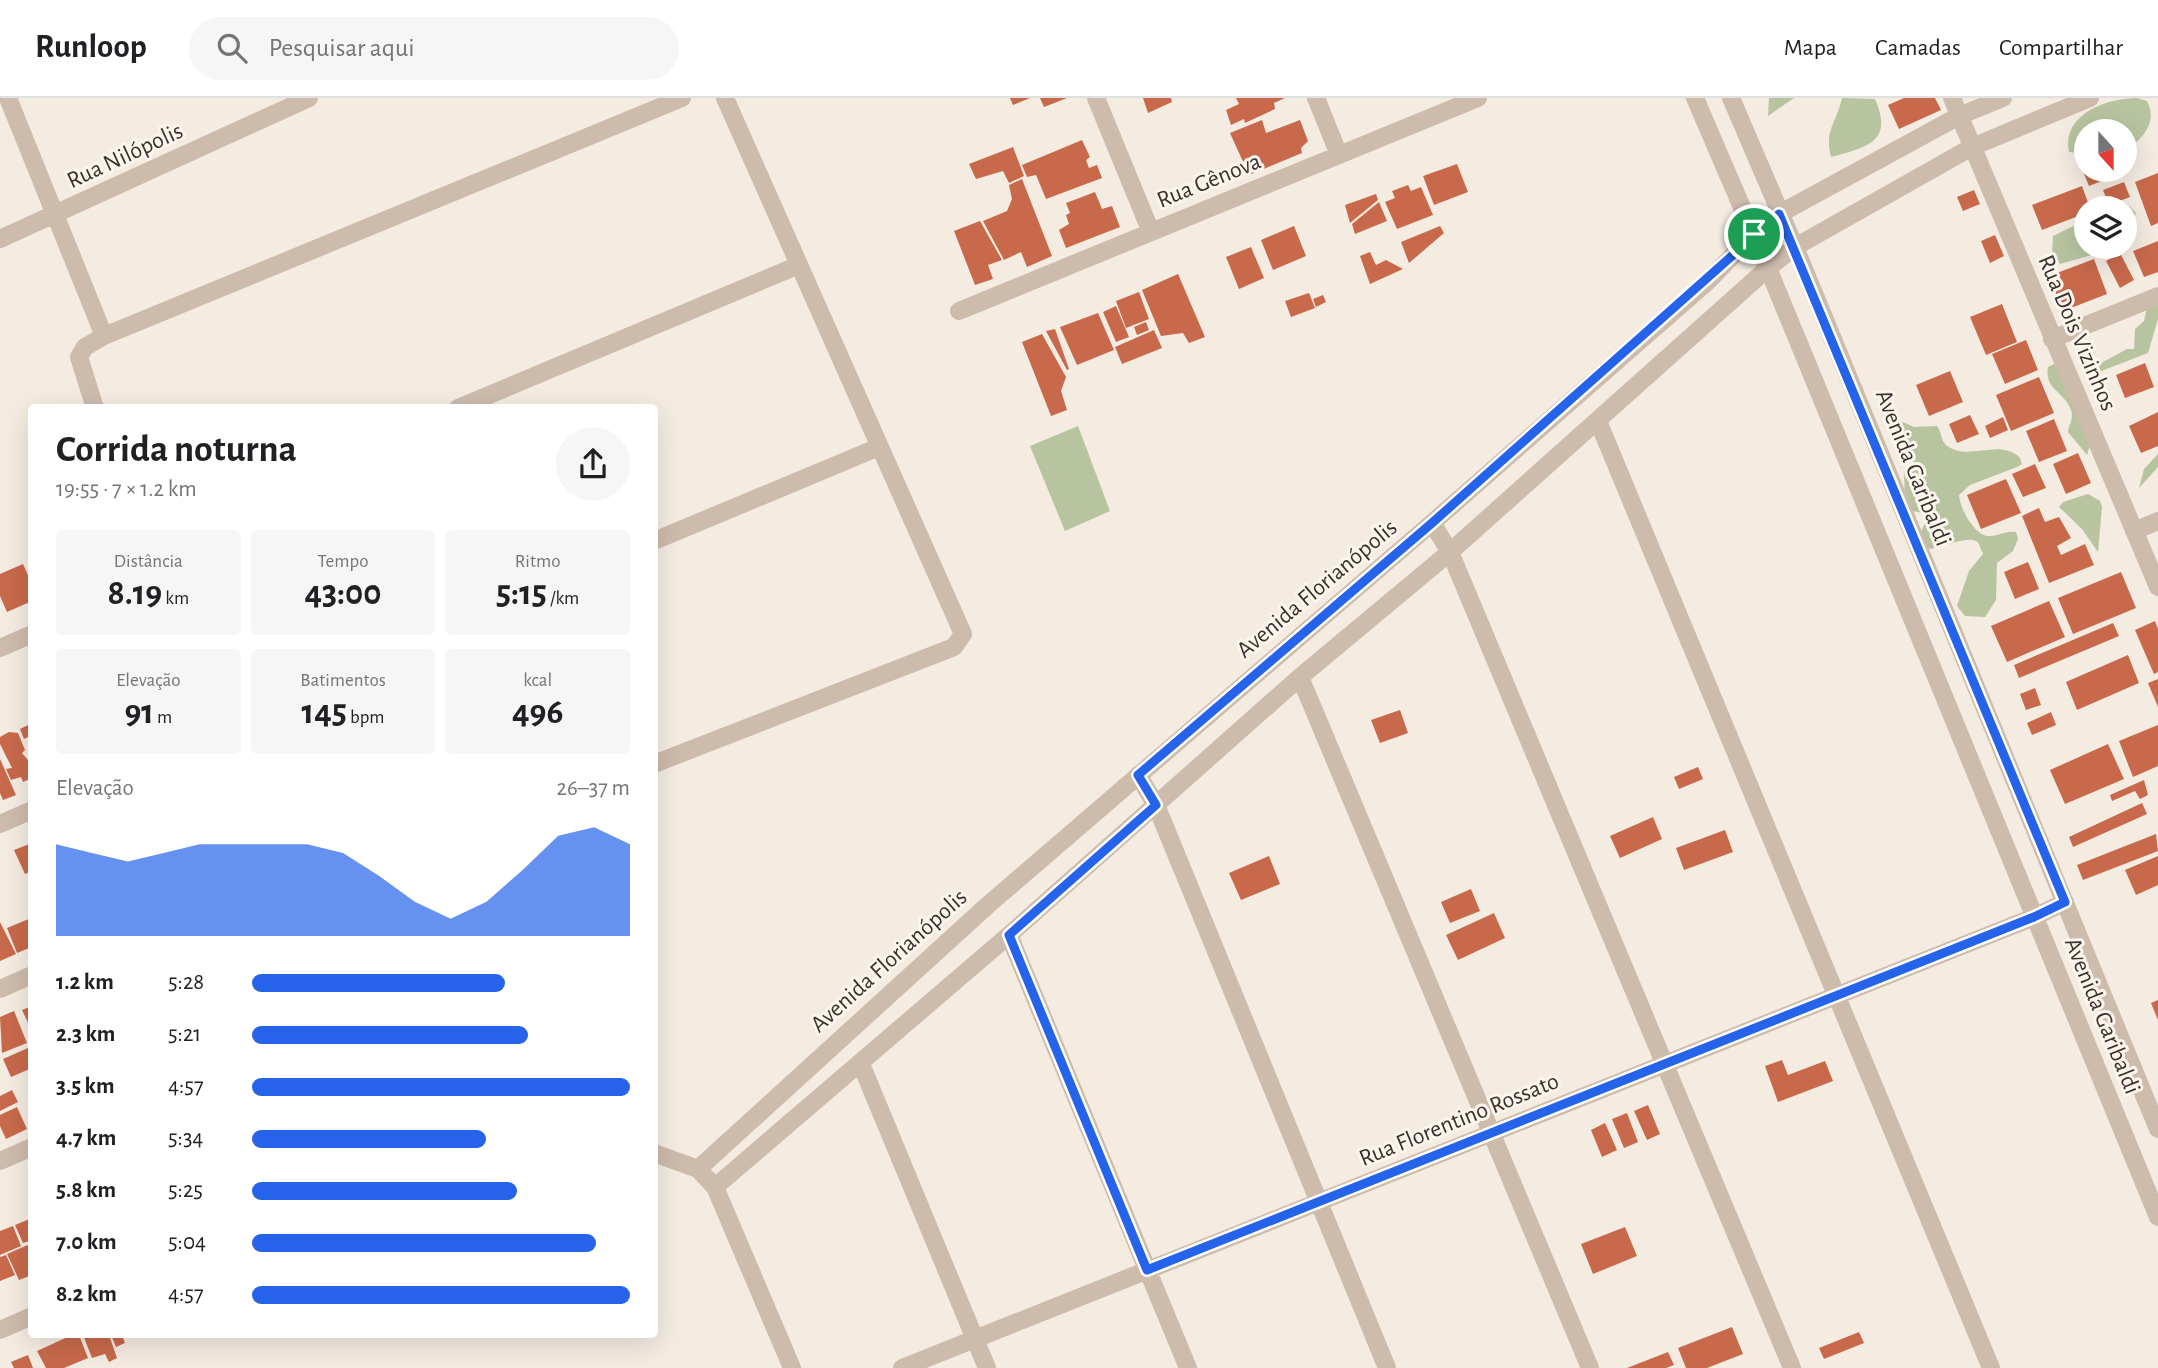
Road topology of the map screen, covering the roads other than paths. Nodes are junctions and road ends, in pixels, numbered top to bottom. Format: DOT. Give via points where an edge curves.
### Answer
graph roads {
  1 [pos="8,98"];
  2 [pos="309,98"];
  3 [pos="682,98"];
  4 [pos="725,98"];
  5 [pos="1096,98"];
  6 [pos="1316,98"];
  7 [pos="1478,98"];
  8 [pos="1695,98"];
  9 [pos="1731,98"];
  10 [pos="1952,98"];
  11 [pos="2003,98"];
  12 [pos="2090,98"];
  13 [pos="1959,116"];
  14 [pos="1972,147"];
  15 [pos="1339,155"];
  16 [pos="1779,214"];
  17 [pos="56,215"];
  18 [pos="1151,232"];
  19 [pos="1754,234"];
  20 [pos="0,239"];
  21 [pos="1795,247"];
  22 [pos="799,265"];
  23 [pos="1768,268"];
  24 [pos="2158,296"];
  25 [pos="959,311"];
  26 [pos="104,336"];
  27 [pos="2052,339"];
  28 [pos="94,404"];
  29 [pos="467,404"];
  30 [pos="1598,421"];
  31 [pos="879,447"];
  32 [pos="2158,521"];
  33 [pos="1432,523"];
  34 [pos="2134,531"];
  35 [pos="658,539"];
  36 [pos="1450,552"];
  37 [pos="2158,587"];
  38 [pos="28,636"];
  39 [pos="0,648"];
  40 [pos="1300,677"];
  41 [pos="658,762"];
  42 [pos="1138,775"];
  43 [pos="1156,805"];
  44 [pos="28,812"];
  45 [pos="0,824"];
  46 [pos="2065,902"];
  47 [pos="2034,917"];
  48 [pos="1009,935"];
  49 [pos="28,977"];
  50 [pos="0,989"];
  51 [pos="1838,995"];
  52 [pos="861,1064"];
  53 [pos="1665,1064"];
  54 [pos="2158,1129"];
  55 [pos="1491,1133"];
  56 [pos="28,1149"];
  57 [pos="658,1154"];
  58 [pos="0,1161"];
  59 [pos="698,1169"];
  60 [pos="715,1187"];
  61 [pos="1318,1202"];
  62 [pos="2158,1217"];
  63 [pos="1147,1270"];
  64 [pos="28,1318"];
  65 [pos="0,1330"];
  66 [pos="974,1339"];
  67 [pos="792,1368"];
  68 [pos="902,1368"];
  69 [pos="987,1368"];
  70 [pos="1188,1368"];
  71 [pos="1387,1368"];
  72 [pos="1590,1368"];
  73 [pos="1792,1368"];
  74 [pos="1991,1368"];
  1 -- 17 [label="street"];
  2 -- 17 [label="street, Rua Nilópolis"];
  3 -- 26 [label="street"];
  4 -- 22 [label="street"];
  5 -- 18 [label="street"];
  6 -- 15 [label="street"];
  7 -- 15 [label="street, Rua Gênova"];
  8 -- 19 [label="street, Avenida Garibaldi"];
  9 -- 16 [label="street, Avenida Garibaldi"];
  10 -- 13 [label="street, Rua Dois Vizinhos"];
  11 -- 13 [label="street, Avenida Florianópolis"];
  12 -- 14 [label="street"];
  13 -- 14 [label="street, Rua Dois Vizinhos"];
  13 -- 16 [label="street, Avenida Florianópolis"];
  14 -- 21 [label="street"];
  14 -- 27 [label="street, Rua Dois Vizinhos"];
  15 -- 18 [label="street, Rua Gênova"];
  16 -- 19 [label="street, Avenida Florianópolis"];
  16 -- 21 [label="street, Avenida Garibaldi"];
  17 -- 20 [label="street, Rua Nilópolis"];
  17 -- 26 [label="street"];
  18 -- 25 [label="street, Rua Gênova"];
  19 -- 23 [label="street, Avenida Garibaldi"];
  19 -- 33 [label="street, Avenida Florianópolis" via="1707,282"];
  21 -- 23 [label="street"];
  21 -- 46 [label="street, Avenida Garibaldi"];
  22 -- 29 [label="street"];
  22 -- 31 [label="street"];
  23 -- 30 [label="street"];
  23 -- 47 [label="street, Avenida Garibaldi"];
  24 -- 27 [label="street"];
  26 -- 28 [label="street" via="85,346 79,357"];
  27 -- 34 [label="street, Rua Dois Vizinhos"];
  30 -- 36 [label="street"];
  30 -- 51 [label="street"];
  31 -- 35 [label="street"];
  31 -- 41 [label="street" via="963,629 960,641"];
  32 -- 34 [label="street"];
  33 -- 36 [label="street"];
  33 -- 42 [label="street, Avenida Florianópolis"];
  34 -- 37 [label="street, Rua Dois Vizinhos"];
  36 -- 40 [label="street"];
  36 -- 53 [label="street"];
  38 -- 39 [label="street"];
  40 -- 43 [label="street"];
  40 -- 55 [label="street"];
  42 -- 43 [label="street"];
  42 -- 59 [label="street, Avenida Florianópolis"];
  43 -- 48 [label="street"];
  43 -- 61 [label="street"];
  44 -- 45 [label="street"];
  46 -- 47 [label="street, Rua Florentino Rossato"];
  46 -- 54 [label="street, Avenida Garibaldi"];
  47 -- 51 [label="street, Rua Florentino Rossato"];
  47 -- 62 [label="street, Avenida Garibaldi"];
  48 -- 52 [label="street"];
  48 -- 63 [label="street"];
  49 -- 50 [label="street"];
  51 -- 53 [label="street, Rua Florentino Rossato"];
  51 -- 74 [label="street"];
  52 -- 60 [label="street"];
  52 -- 66 [label="street"];
  53 -- 55 [label="street, Rua Florentino Rossato"];
  53 -- 73 [label="street"];
  55 -- 61 [label="street, Rua Florentino Rossato"];
  55 -- 72 [label="street"];
  56 -- 58 [label="street"];
  57 -- 59 [label="street"];
  59 -- 60 [label="street"];
  60 -- 67 [label="street"];
  61 -- 63 [label="street, Rua Florentino Rossato"];
  61 -- 71 [label="street"];
  63 -- 66 [label="street, Rua Florentino Rossato"];
  63 -- 70 [label="street"];
  64 -- 65 [label="street"];
  66 -- 68 [label="street, Rua Florentino Rossato"];
  66 -- 69 [label="street"];
}
